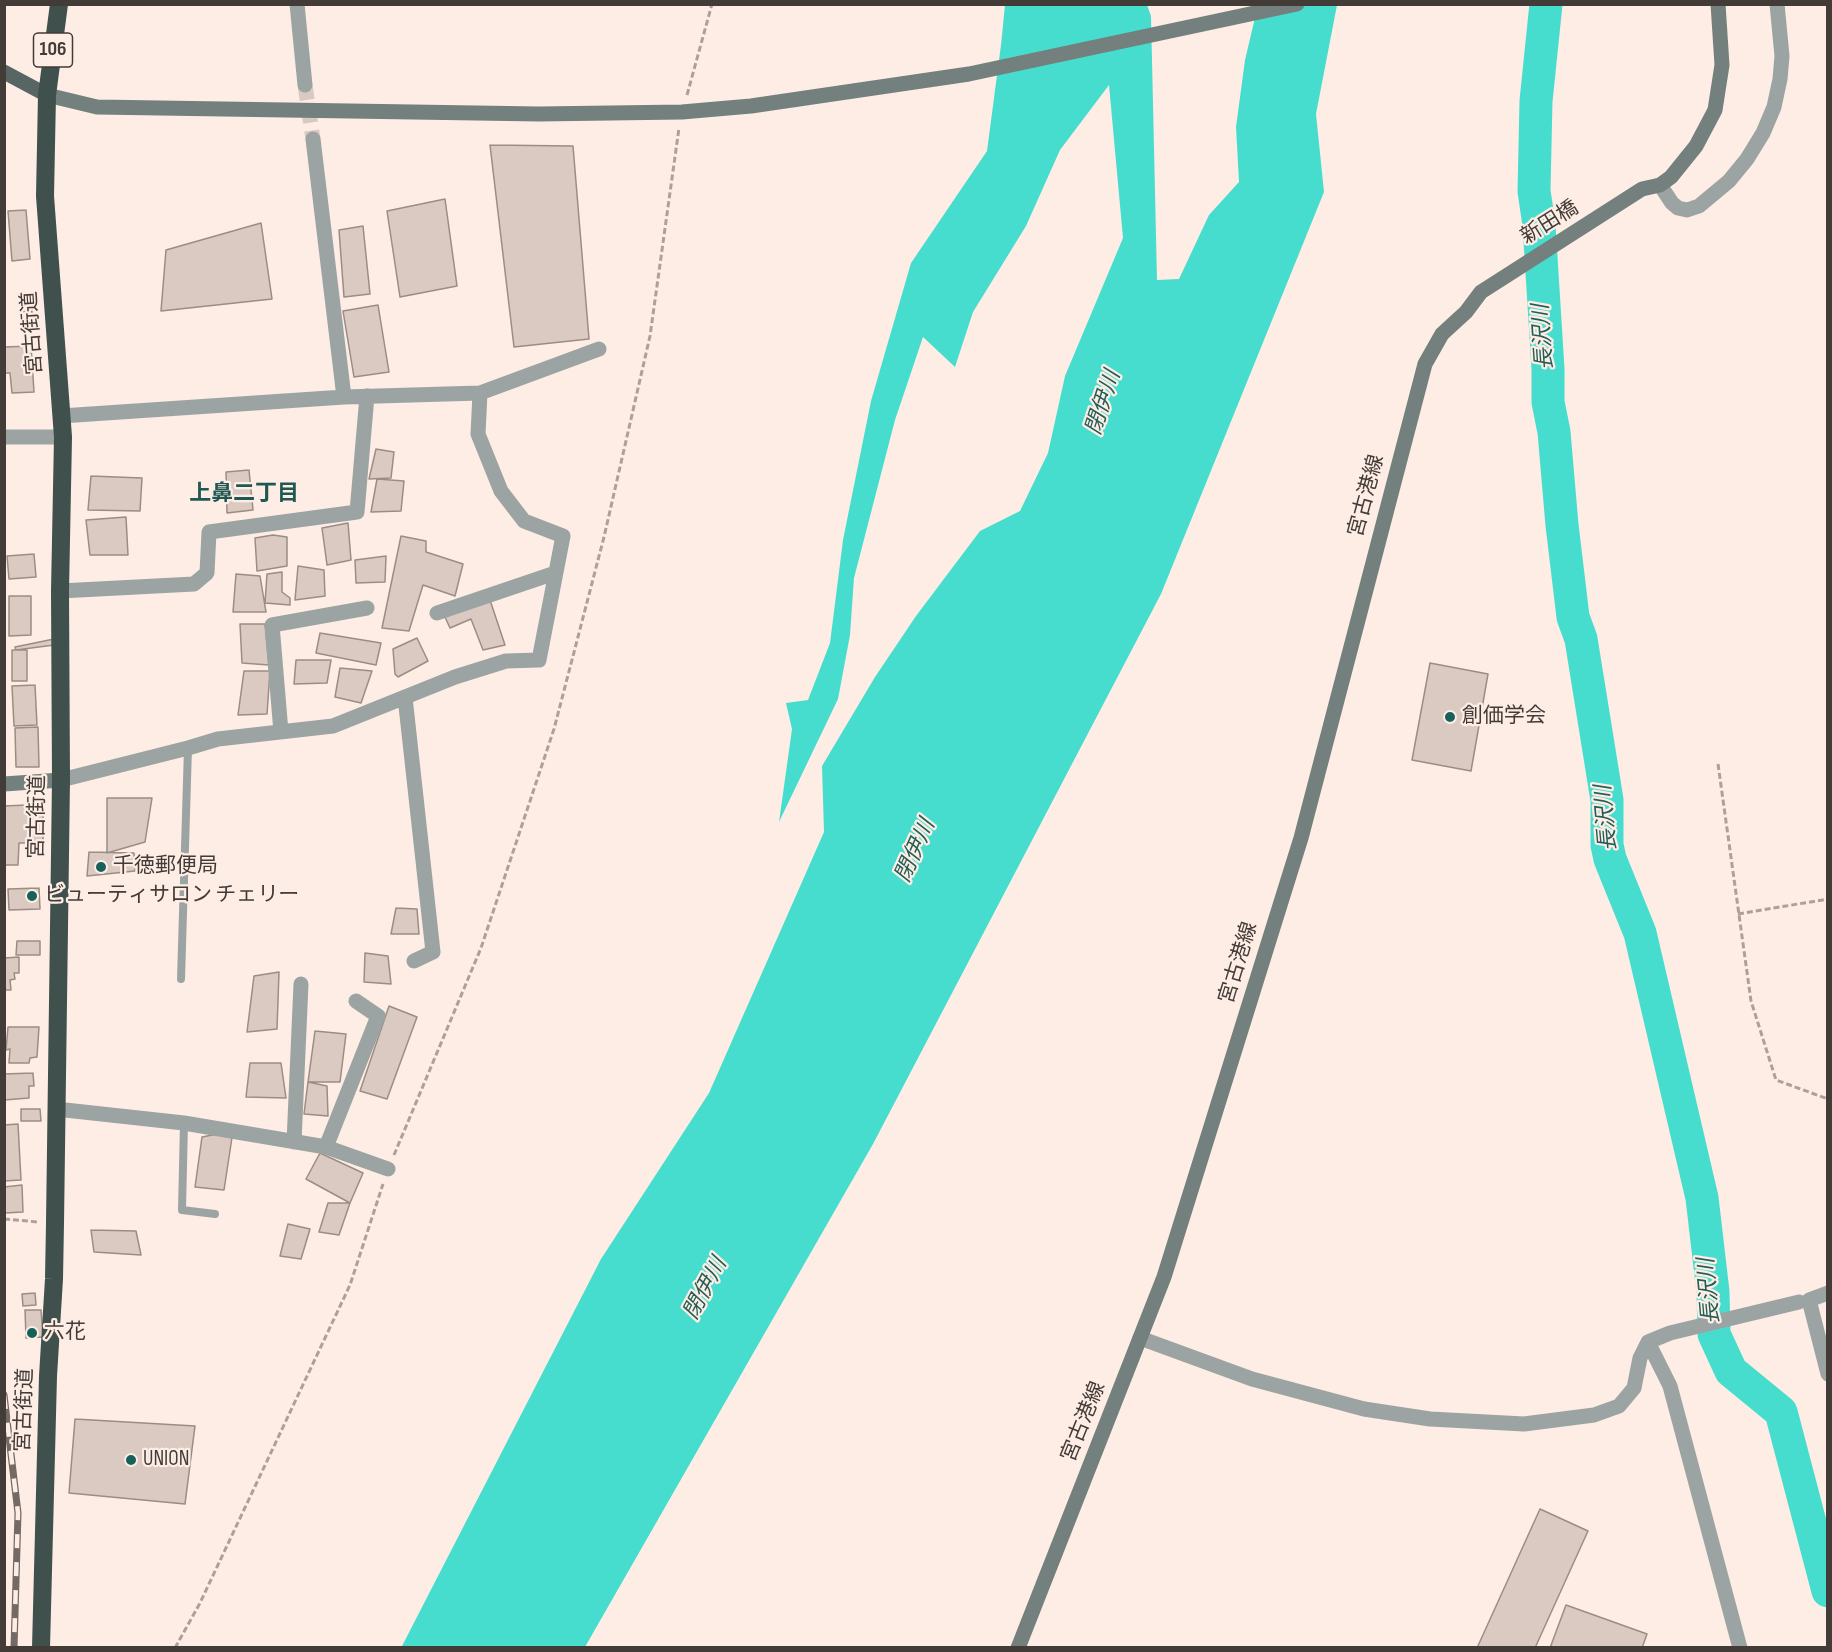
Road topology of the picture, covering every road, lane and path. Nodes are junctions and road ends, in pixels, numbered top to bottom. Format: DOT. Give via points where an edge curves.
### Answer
graph roads {
  1 [pos="59,4"];
  2 [pos="297,4"];
  3 [pos="712,4"];
  4 [pos="1297,4"];
  5 [pos="1718,4"];
  6 [pos="1777,4"];
  7 [pos="4,72"];
  8 [pos="305,86"];
  9 [pos="47,95"];
  10 [pos="682,112"];
  11 [pos="313,139"];
  12 [pos="1660,185"];
  13 [pos="1481,292"];
  14 [pos="599,349"];
  15 [pos="480,393"];
  16 [pos="367,396"];
  17 [pos="344,397"];
  18 [pos="61,416"];
  19 [pos="4,437"];
  20 [pos="63,437"];
  21 [pos="555,573"];
  22 [pos="60,591"];
  23 [pos="367,608"];
  24 [pos="437,613"];
  25 [pos="405,697"];
  26 [pos="280,732"];
  27 [pos="188,748"];
  28 [pos="1718,764"];
  29 [pos="61,780"];
  30 [pos="4,784"];
  31 [pos="1827,899"];
  32 [pos="1738,914"];
  33 [pos="414,961"];
  34 [pos="181,980"];
  35 [pos="301,984"];
  36 [pos="356,1001"];
  37 [pos="1827,1099"];
  38 [pos="56,1109"];
  39 [pos="184,1123"];
  40 [pos="294,1142"];
  41 [pos="326,1147"];
  42 [pos="388,1169"];
  43 [pos="215,1214"];
  44 [pos="4,1219"];
  45 [pos="55,1223"];
  46 [pos="1827,1293"];
  47 [pos="1799,1302"];
  48 [pos="1140,1338"];
  49 [pos="1648,1342"];
  50 [pos="1827,1374"];
  51 [pos="41,1647"];
  52 [pos="175,1647"];
  53 [pos="1018,1647"];
  54 [pos="1740,1647"];
  1 -- 9 [label="highway, 106"];
  2 -- 8 [label="street"];
  3 -- 10 [label="path"];
  4 -- 10 [label="main road" via="969,74"];
  5 -- 12 [label="main road" via="1722,64 1715,110 1696,146"];
  6 -- 12 [label="street" via="1782,56 1774,107 1747,159 1729,181 1699,206 1688,210 1672,203"];
  7 -- 9 [label="main road"];
  9 -- 10 [label="main road" via="97,107 539,114"];
  9 -- 18 [label="highway, 宮古街道 / 106" via="45,196"];
  10 -- 42 [label="path" via="650,336 604,537 554,729 481,948"];
  11 -- 17 [label="street"];
  12 -- 13 [label="main road, 新田橋" via="1642,189"];
  13 -- 48 [label="main road, 宮古港線" via="1443,334 1425,364 1300,837 1164,1277"];
  14 -- 15 [label="street"];
  15 -- 16 [label="street"];
  15 -- 21 [label="street" via="478,434 501,491 524,521 563,536"];
  16 -- 17 [label="street"];
  16 -- 22 [label="street" via="357,512 209,531 207,573 194,584"];
  17 -- 18 [label="street"];
  18 -- 20 [label="highway, 宮古街道 / 106"];
  19 -- 20 [label="street"];
  20 -- 22 [label="highway, 宮古街道 / 106"];
  21 -- 24 [label="street"];
  21 -- 25 [label="street" via="539,660 506,661"];
  22 -- 29 [label="highway, 宮古街道 / 106"];
  23 -- 26 [label="street" via="272,625"];
  25 -- 26 [label="street" via="333,726"];
  25 -- 33 [label="street" via="433,952"];
  26 -- 27 [label="street" via="218,739"];
  27 -- 29 [label="street"];
  27 -- 34 [label="lane"];
  28 -- 32 [label="path"];
  29 -- 30 [label="main road"];
  29 -- 38 [label="highway, 宮古街道 / 106"];
  31 -- 32 [label="path"];
  32 -- 37 [label="path" via="1751,1001 1776,1080"];
  35 -- 40 [label="street"];
  36 -- 41 [label="street" via="378,1016"];
  38 -- 39 [label="street"];
  38 -- 45 [label="highway, 宮古街道 / 106"];
  39 -- 40 [label="street"];
  39 -- 43 [label="lane" via="182,1210"];
  40 -- 41 [label="street"];
  41 -- 42 [label="street"];
  42 -- 52 [label="path" via="350,1285 200,1603"];
  44 -- 45 [label="path"];
  45 -- 51 [label="highway, 宮古街道 / 106"];
  46 -- 50 [label="street" via="1809,1300"];
  47 -- 49 [label="street" via="1670,1333"];
  48 -- 49 [label="street" via="1252,1379 1364,1409 1430,1419 1524,1424 1594,1415 1619,1406 1634,1389 1640,1358"];
  48 -- 53 [label="main road, 宮古港線"];
  49 -- 54 [label="street" via="1670,1386"];
}
